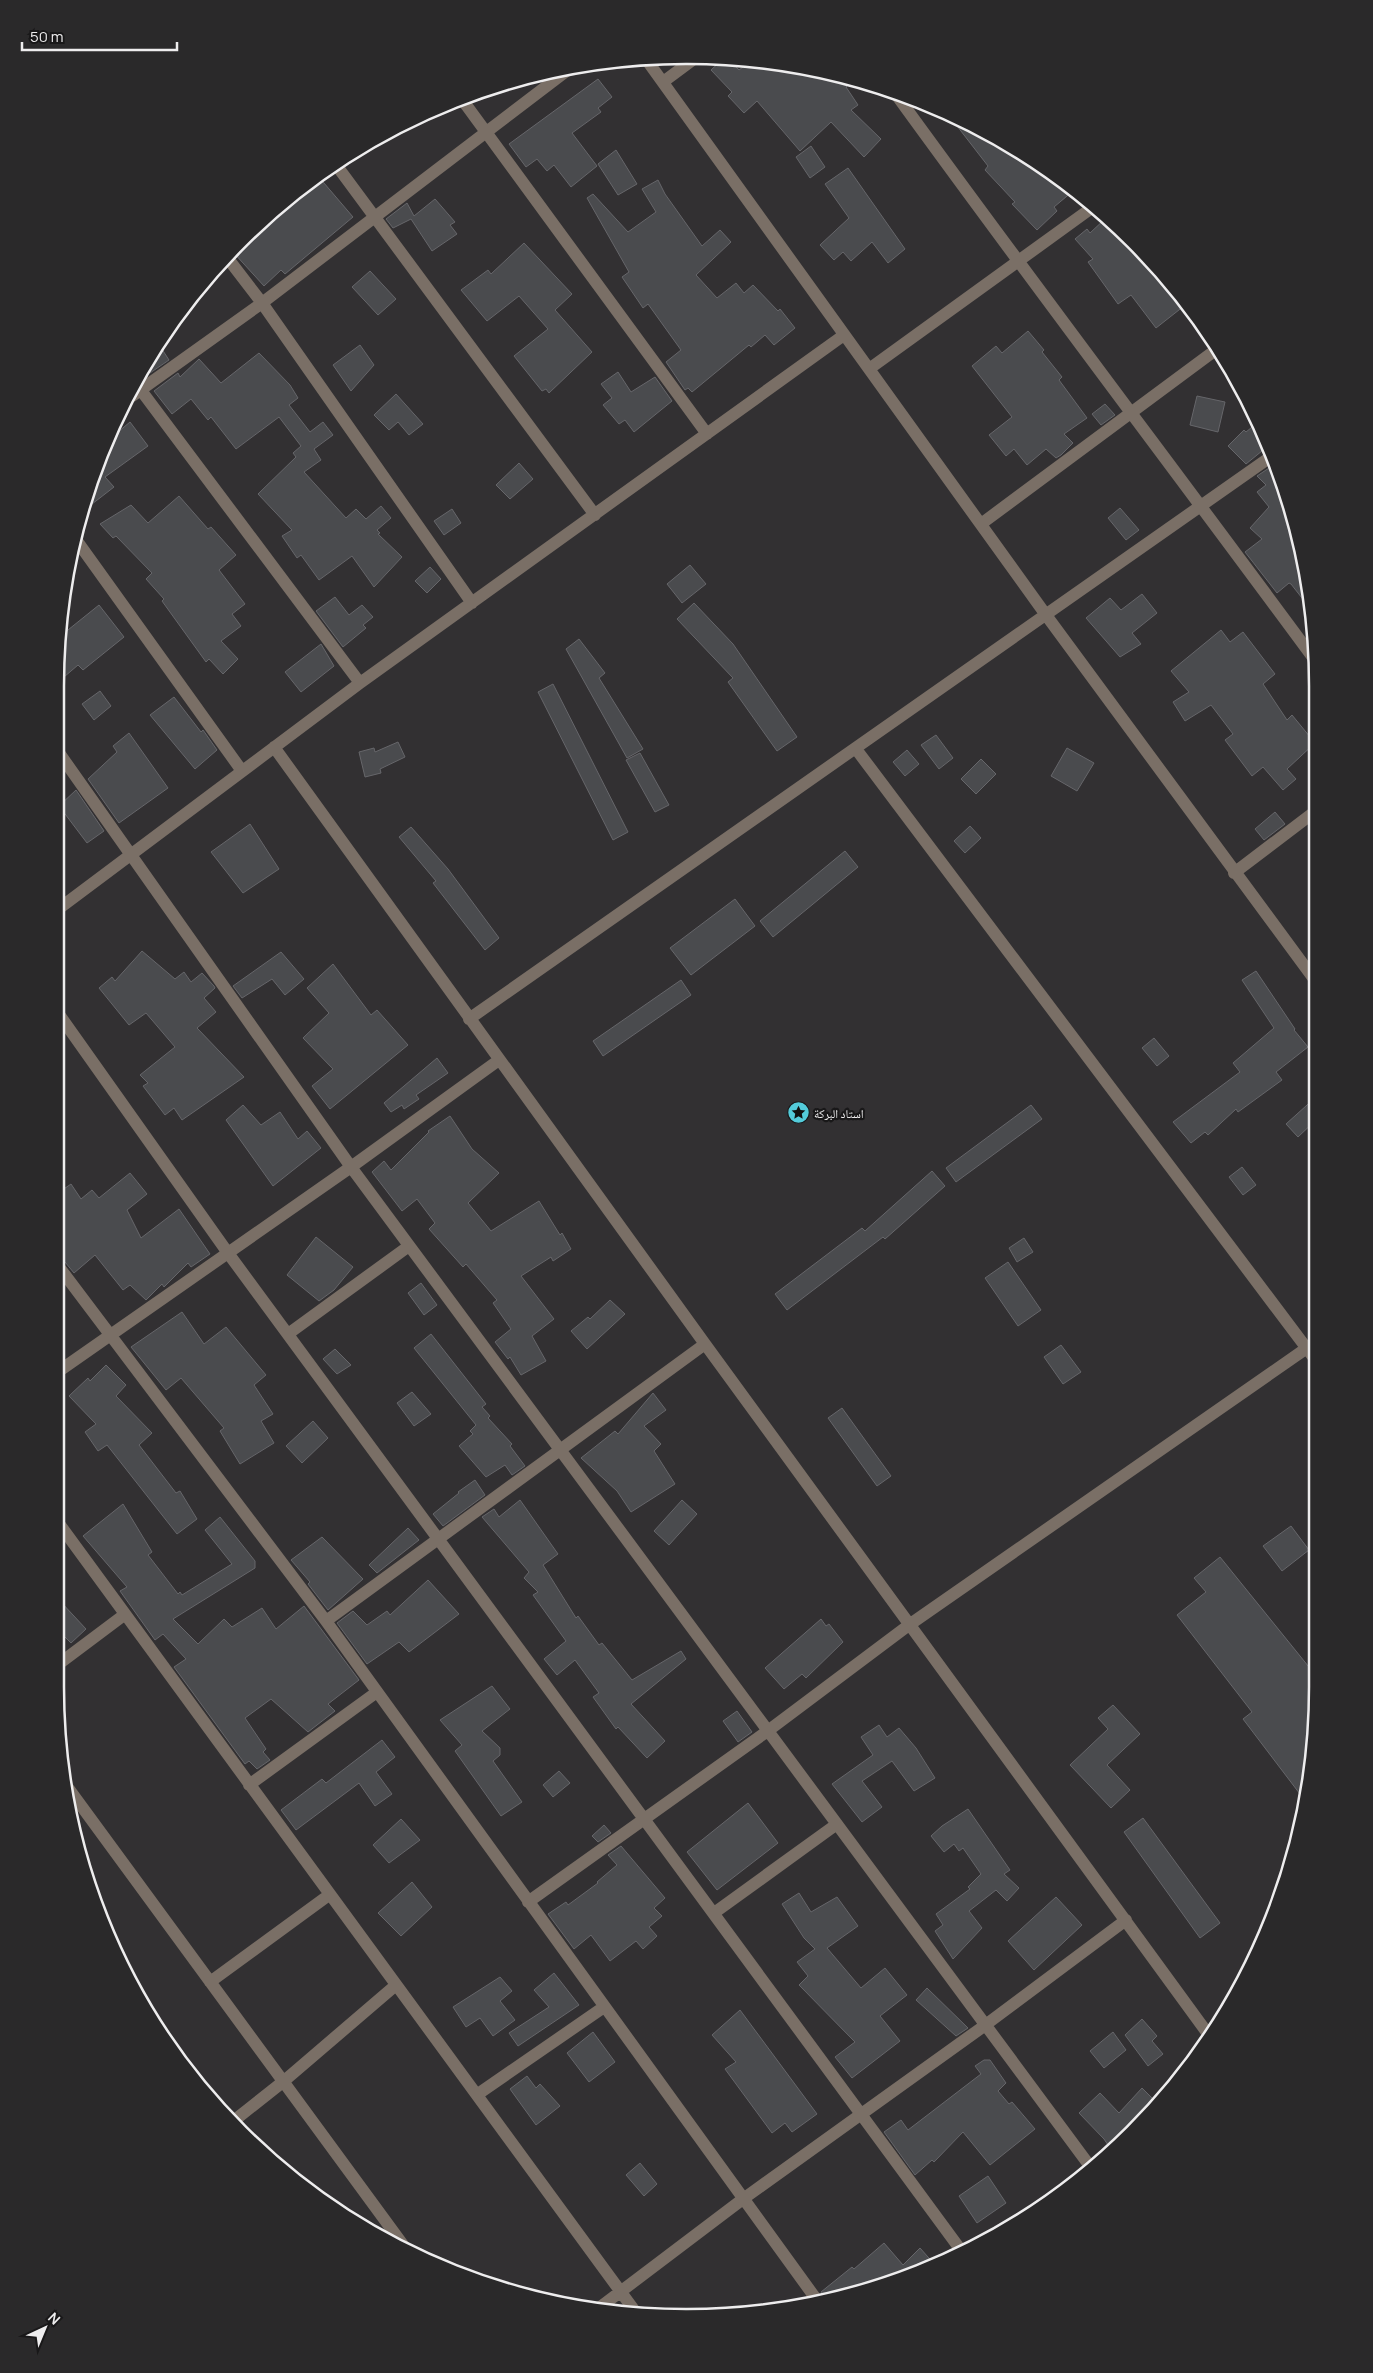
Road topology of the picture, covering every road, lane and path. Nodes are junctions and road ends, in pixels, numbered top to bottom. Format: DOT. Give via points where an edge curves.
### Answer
graph roads {
  1 [pos="687,64"];
  2 [pos="650,65"];
  3 [pos="558,78"];
  4 [pos="663,82"];
  5 [pos="902,102"];
  6 [pos="466,104"];
  7 [pos="486,132"];
  8 [pos="340,170"];
  9 [pos="1088,211"];
  10 [pos="376,217"];
  11 [pos="231,262"];
  12 [pos="1017,262"];
  13 [pos="262,303"];
  14 [pos="844,335"];
  15 [pos="1212,353"];
  16 [pos="869,369"];
  17 [pos="141,387"];
  18 [pos="138,392"];
  19 [pos="1132,411"];
  20 [pos="707,434"];
  21 [pos="1266,460"];
  22 [pos="1201,506"];
  23 [pos="595,515"];
  24 [pos="981,524"];
  25 [pos="80,546"];
  26 [pos="472,603"];
  27 [pos="1046,615"];
  28 [pos="1308,651"];
  29 [pos="360,683"];
  30 [pos="274,747"];
  31 [pos="856,749"];
  32 [pos="64,760"];
  33 [pos="242,771"];
  34 [pos="1309,816"];
  35 [pos="132,856"];
  36 [pos="1234,873"];
  37 [pos="64,905"];
  38 [pos="1309,972"];
  39 [pos="469,1019"];
  40 [pos="64,1021"];
  41 [pos="499,1060"];
  42 [pos="351,1167"];
  43 [pos="409,1246"];
  44 [pos="228,1253"];
  45 [pos="64,1274"];
  46 [pos="288,1334"];
  47 [pos="109,1336"];
  48 [pos="1309,1341"];
  49 [pos="705,1344"];
  50 [pos="1309,1347"];
  51 [pos="64,1368"];
  52 [pos="560,1449"];
  53 [pos="64,1531"];
  54 [pos="439,1539"];
  55 [pos="124,1615"];
  56 [pos="326,1622"];
  57 [pos="909,1625"];
  58 [pos="64,1660"];
  59 [pos="377,1692"];
  60 [pos="769,1730"];
  61 [pos="249,1785"];
  62 [pos="76,1808"];
  63 [pos="646,1818"];
  64 [pos="837,1824"];
  65 [pos="329,1895"];
  66 [pos="528,1902"];
  67 [pos="714,1913"];
  68 [pos="1126,1920"];
  69 [pos="210,1982"];
  70 [pos="396,1985"];
  71 [pos="604,2007"];
  72 [pos="984,2026"];
  73 [pos="1205,2030"];
  74 [pos="284,2081"];
  75 [pos="478,2094"];
  76 [pos="860,2114"];
  77 [pos="237,2118"];
  78 [pos="1087,2163"];
  79 [pos="743,2199"];
  80 [pos="397,2238"];
  81 [pos="958,2247"];
  82 [pos="620,2292"];
  83 [pos="814,2296"];
  84 [pos="604,2304"];
  85 [pos="631,2307"];
  1 -- 4 [label="street"];
  2 -- 4 [label="street"];
  3 -- 7 [label="street"];
  4 -- 14 [label="street"];
  5 -- 12 [label="street"];
  6 -- 7 [label="street"];
  7 -- 10 [label="street"];
  7 -- 20 [label="street"];
  8 -- 10 [label="street"];
  9 -- 12 [label="street"];
  10 -- 13 [label="street"];
  10 -- 23 [label="street"];
  11 -- 13 [label="street"];
  12 -- 16 [label="street"];
  12 -- 19 [label="street"];
  13 -- 17 [label="street"];
  13 -- 26 [label="street"];
  14 -- 16 [label="street"];
  14 -- 20 [label="street"];
  15 -- 19 [label="street"];
  16 -- 24 [label="street"];
  18 -- 29 [label="street"];
  19 -- 22 [label="street"];
  19 -- 24 [label="street"];
  20 -- 23 [label="street"];
  21 -- 22 [label="street"];
  22 -- 27 [label="street"];
  22 -- 28 [label="street"];
  23 -- 26 [label="street"];
  24 -- 27 [label="street"];
  25 -- 33 [label="street"];
  26 -- 29 [label="street"];
  27 -- 31 [label="street"];
  27 -- 36 [label="street"];
  29 -- 30 [label="street"];
  30 -- 33 [label="street"];
  30 -- 39 [label="street"];
  31 -- 39 [label="street"];
  31 -- 48 [label="street"];
  32 -- 35 [label="street"];
  33 -- 35 [label="street"];
  34 -- 36 [label="street"];
  35 -- 37 [label="street"];
  35 -- 42 [label="street"];
  36 -- 38 [label="street"];
  39 -- 41 [label="street"];
  40 -- 44 [label="street"];
  41 -- 42 [label="street"];
  41 -- 49 [label="street"];
  42 -- 43 [label="street"];
  42 -- 44 [label="street"];
  43 -- 46 [label="street"];
  43 -- 52 [label="street"];
  44 -- 46 [label="street"];
  44 -- 47 [label="street"];
  45 -- 47 [label="street"];
  46 -- 54 [label="street"];
  47 -- 51 [label="street"];
  47 -- 56 [label="street"];
  49 -- 52 [label="street"];
  49 -- 57 [label="street"];
  50 -- 57 [label="street"];
  52 -- 54 [label="street"];
  52 -- 60 [label="street"];
  53 -- 55 [label="street"];
  54 -- 56 [label="street"];
  54 -- 63 [label="street"];
  55 -- 58 [label="street"];
  55 -- 61 [label="street"];
  56 -- 59 [label="street"];
  57 -- 60 [label="street"];
  57 -- 68 [label="street"];
  59 -- 61 [label="street"];
  59 -- 66 [label="street"];
  60 -- 63 [label="street"];
  60 -- 64 [label="street"];
  61 -- 65 [label="street"];
  62 -- 69 [label="street"];
  63 -- 66 [label="street"];
  63 -- 67 [label="street"];
  64 -- 67 [label="street"];
  64 -- 72 [label="street"];
  65 -- 69 [label="street"];
  65 -- 70 [label="street"];
  66 -- 71 [label="street"];
  67 -- 76 [label="street"];
  68 -- 72 [label="street"];
  68 -- 73 [label="street"];
  69 -- 74 [label="street"];
  70 -- 74 [label="street"];
  70 -- 75 [label="street"];
  71 -- 75 [label="street"];
  71 -- 79 [label="street"];
  72 -- 76 [label="street"];
  72 -- 78 [label="street"];
  74 -- 77 [label="street"];
  74 -- 80 [label="street"];
  75 -- 82 [label="street"];
  76 -- 79 [label="street"];
  76 -- 81 [label="street"];
  79 -- 82 [label="street"];
  79 -- 83 [label="street"];
  82 -- 84 [label="street"];
  82 -- 85 [label="street"];
}
